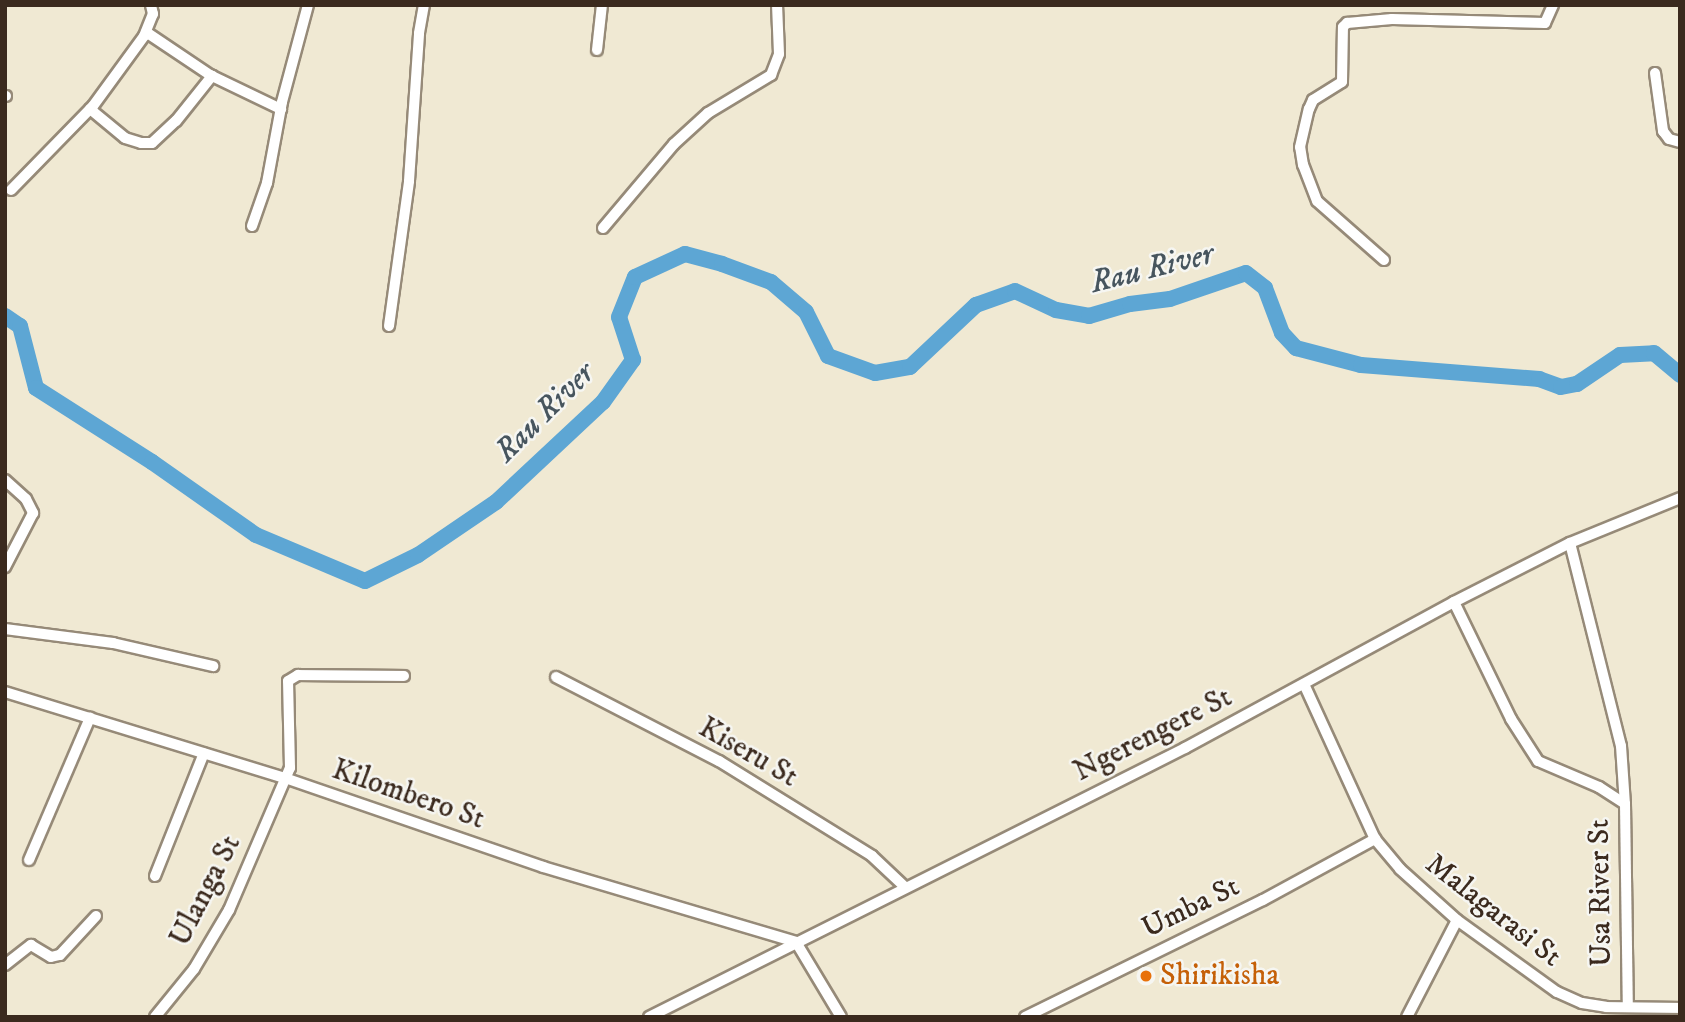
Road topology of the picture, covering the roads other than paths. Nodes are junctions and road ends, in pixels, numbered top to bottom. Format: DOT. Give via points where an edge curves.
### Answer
graph roads {
  1 [pos="151,5"];
  2 [pos="308,5"];
  3 [pos="424,5"];
  4 [pos="602,5"];
  5 [pos="777,5"];
  6 [pos="1553,5"];
  7 [pos="146,32"];
  8 [pos="597,50"];
  9 [pos="1656,73"];
  10 [pos="212,76"];
  11 [pos="90,109"];
  12 [pos="281,109"];
  13 [pos="1680,142"];
  14 [pos="10,190"];
  15 [pos="252,226"];
  16 [pos="603,228"];
  17 [pos="1384,260"];
  18 [pos="389,326"];
  19 [pos="5,480"];
  20 [pos="1680,498"];
  21 [pos="1570,543"];
  22 [pos="5,566"];
  23 [pos="1454,602"];
  24 [pos="5,629"];
  25 [pos="213,666"];
  26 [pos="404,676"];
  27 [pos="556,677"];
  28 [pos="1304,684"];
  29 [pos="5,692"];
  30 [pos="90,718"];
  31 [pos="204,753"];
  32 [pos="285,778"];
  33 [pos="1625,804"];
  34 [pos="1375,839"];
  35 [pos="29,860"];
  36 [pos="155,876"];
  37 [pos="905,887"];
  38 [pos="96,916"];
  39 [pos="1457,920"];
  40 [pos="796,942"];
  41 [pos="5,965"];
  42 [pos="1628,1007"];
  43 [pos="1673,1011"];
  44 [pos="155,1017"];
  45 [pos="649,1017"];
  46 [pos="841,1017"];
  47 [pos="1025,1017"];
  48 [pos="1407,1017"];
  1 -- 7 [label="street" via="153,14"];
  2 -- 12 [label="street"];
  3 -- 18 [label="street" via="409,181"];
  4 -- 8 [label="street"];
  5 -- 16 [label="street" via="779,54 771,75 708,113 674,144"];
  6 -- 17 [label="street" via="1545,23 1392,19 1343,27 1342,82 1313,100 1300,146 1303,165 1317,201"];
  7 -- 10 [label="street"];
  7 -- 11 [label="street"];
  9 -- 13 [label="street" via="1664,131"];
  10 -- 11 [label="street" via="152,143 125,138"];
  10 -- 12 [label="street"];
  11 -- 14 [label="street"];
  12 -- 15 [label="street" via="267,183"];
  19 -- 22 [label="street" via="26,499 33,513"];
  20 -- 21 [label="street, Ngerengere St"];
  21 -- 23 [label="street, Ngerengere St"];
  21 -- 33 [label="street" via="1614,710"];
  23 -- 28 [label="street, Ngerengere St"];
  23 -- 33 [label="street, Usa River St" via="1511,719 1538,761 1599,786"];
  24 -- 25 [label="street" via="113,643"];
  26 -- 32 [label="street, Ulanga St" via="291,677 287,683 292,759"];
  27 -- 37 [label="street, Kiseru St" via="719,761 872,856"];
  28 -- 34 [label="street, Malagarasi St"];
  28 -- 37 [label="street, Ngerengere St"];
  29 -- 30 [label="street, Kilombero St"];
  30 -- 31 [label="street, Kilombero St"];
  30 -- 35 [label="street"];
  31 -- 32 [label="street, Kilombero St"];
  31 -- 36 [label="street"];
  32 -- 40 [label="street, Kilombero St" via="543,867"];
  32 -- 44 [label="street, Ulanga St" via="229,910 194,969"];
  33 -- 42 [label="street, Usa River St"];
  34 -- 39 [label="street, Malagarasi St" via="1400,869"];
  34 -- 47 [label="street, Umba St" via="1263,900"];
  37 -- 40 [label="street, Ngerengere St"];
  38 -- 41 [label="street" via="60,955 51,957 31,945"];
  39 -- 42 [label="street, Malagarasi St" via="1557,992 1582,1003"];
  39 -- 48 [label="street"];
  40 -- 45 [label="street, Ngerengere St"];
  40 -- 46 [label="street"];
  42 -- 43 [label="street, Malagarasi St"];
}
